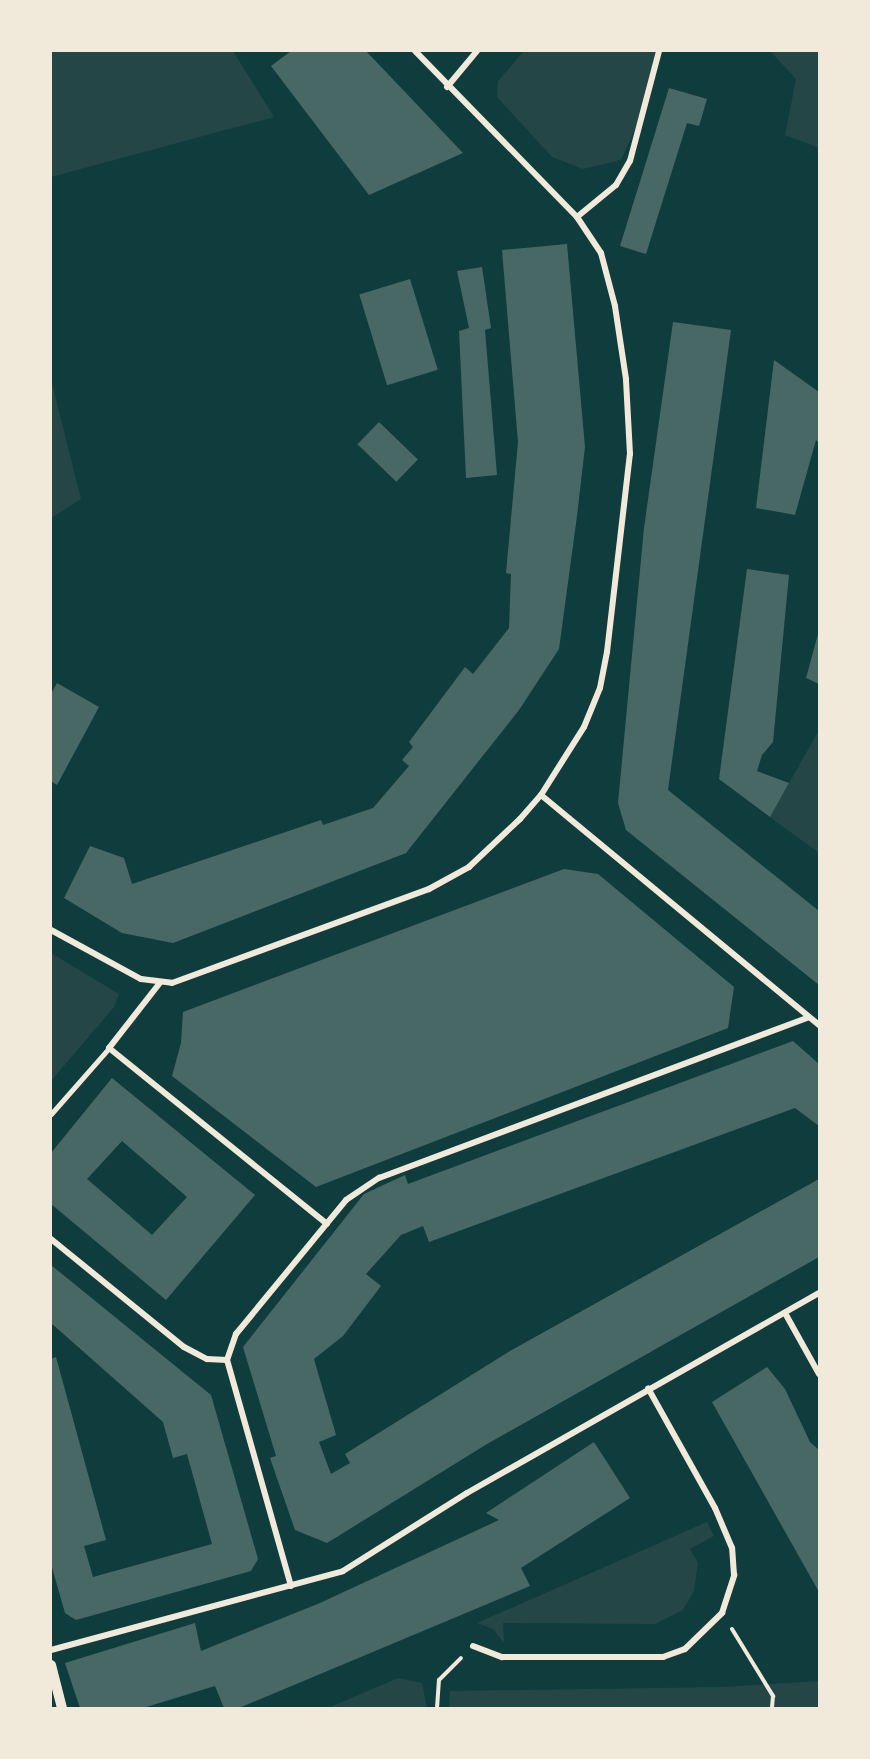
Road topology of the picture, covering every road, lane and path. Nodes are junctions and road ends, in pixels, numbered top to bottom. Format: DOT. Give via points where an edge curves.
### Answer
graph roads {
  1 [pos="415,51"];
  2 [pos="477,51"];
  3 [pos="659,51"];
  4 [pos="447,87"];
  5 [pos="577,217"];
  6 [pos="541,795"];
  7 [pos="51,930"];
  8 [pos="159,984"];
  9 [pos="809,1017"];
  10 [pos="819,1025"];
  11 [pos="109,1048"];
  12 [pos="51,1114"];
  13 [pos="327,1224"];
  14 [pos="51,1239"];
  15 [pos="819,1293"];
  16 [pos="785,1313"];
  17 [pos="227,1360"];
  18 [pos="819,1374"];
  19 [pos="648,1388"];
  20 [pos="291,1586"];
  21 [pos="722,1613"];
  22 [pos="473,1646"];
  23 [pos="51,1650"];
  24 [pos="51,1665"];
  25 [pos="62,1708"];
  26 [pos="437,1708"];
  27 [pos="772,1708"];
  1 -- 4 [label="street"];
  2 -- 4 [label="street"];
  3 -- 5 [label="street" via="630,161 616,184"];
  4 -- 5 [label="street"];
  5 -- 6 [label="street" via="601,254 615,306 626,379 630,454 600,688 584,727"];
  6 -- 8 [label="street" via="469,867 429,889 189,978"];
  6 -- 9 [label="street"];
  7 -- 8 [label="street" via="141,979"];
  8 -- 11 [label="street"];
  9 -- 10 [label="street"];
  9 -- 13 [label="street" via="379,1178 346,1200"];
  11 -- 12 [label="street"];
  11 -- 13 [label="street"];
  13 -- 17 [label="street" via="236,1334"];
  14 -- 17 [label="street" via="184,1347 207,1359"];
  15 -- 16 [label="street"];
  16 -- 18 [label="street"];
  16 -- 19 [label="street"];
  17 -- 20 [label="street"];
  19 -- 20 [label="street" via="467,1493 344,1571"];
  19 -- 21 [label="street" via="716,1508 732,1548 734,1575"];
  20 -- 23 [label="street"];
  21 -- 22 [label="street" via="685,1649 663,1657 502,1657"];
  21 -- 27 [label="path" via="773,1696"];
  22 -- 26 [label="path" via="439,1680"];
  24 -- 25 [label="street"];
}
